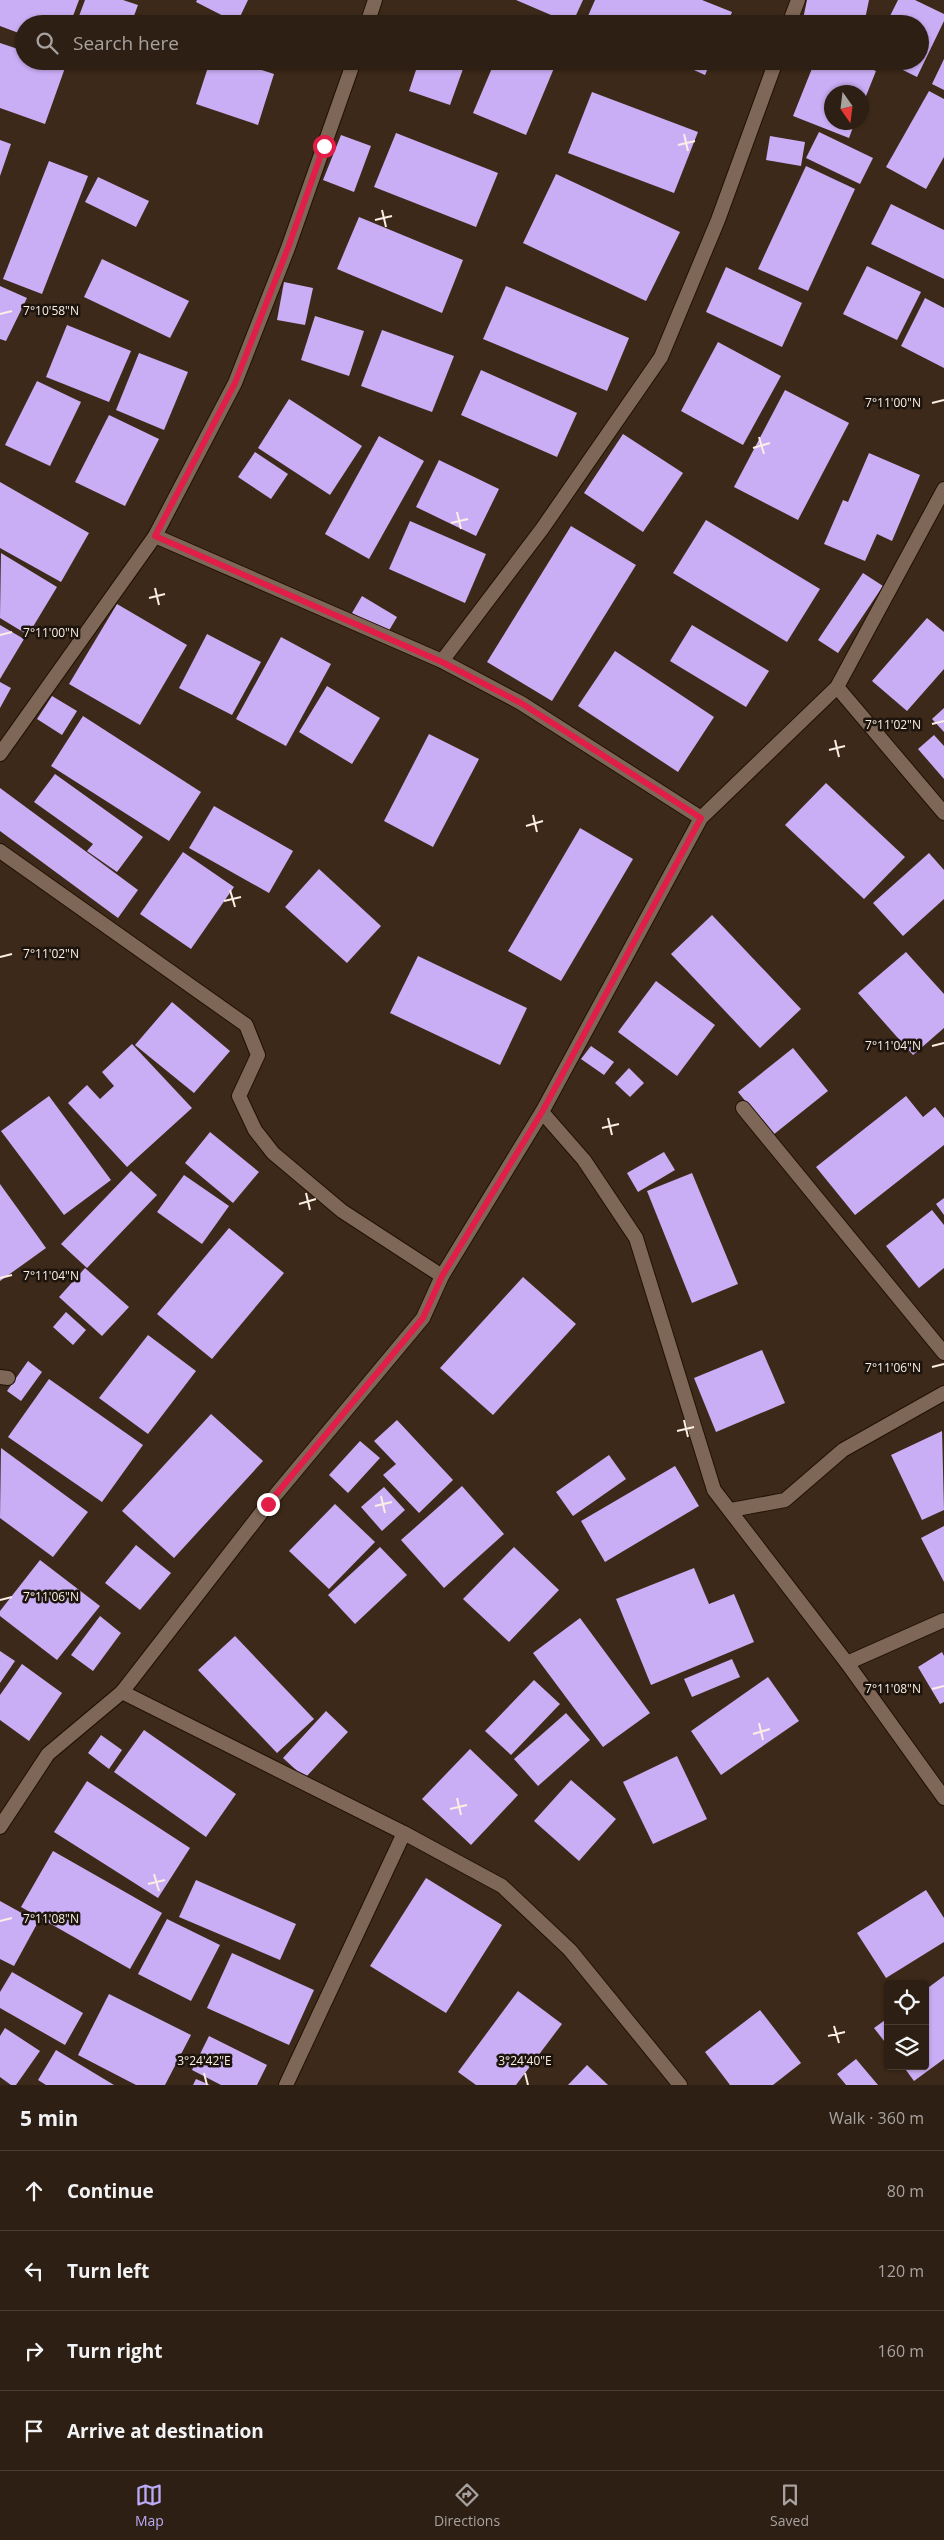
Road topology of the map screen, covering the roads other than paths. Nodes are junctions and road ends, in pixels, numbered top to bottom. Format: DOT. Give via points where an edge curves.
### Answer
graph roads {
  1 [pos="375,0"];
  2 [pos="798,0"];
  3 [pos="370,15"];
  4 [pos="792,15"];
  5 [pos="351,70"];
  6 [pos="773,70"];
  7 [pos="944,488"];
  8 [pos="155,536"];
  9 [pos="442,662"];
  10 [pos="838,687"];
  11 [pos="0,754"];
  12 [pos="944,813"];
  13 [pos="701,818"];
  14 [pos="0,851"];
  15 [pos="742,1108"];
  16 [pos="542,1112"];
  17 [pos="442,1276"];
  18 [pos="944,1353"];
  19 [pos="944,1393"];
  20 [pos="731,1510"];
  21 [pos="944,1620"];
  22 [pos="847,1663"];
  23 [pos="122,1692"];
  24 [pos="944,1798"];
  25 [pos="0,1827"];
  26 [pos="404,1833"];
  27 [pos="286,2085"];
  28 [pos="680,2085"];
  1 -- 3 [label="street"];
  2 -- 4 [label="street"];
  5 -- 8 [label="street" via="288,248 235,383"];
  6 -- 9 [label="street" via="718,220 661,358 542,529"];
  7 -- 10 [label="street"];
  8 -- 9 [label="street"];
  8 -- 11 [label="street"];
  9 -- 13 [label="street" via="521,703"];
  10 -- 12 [label="street"];
  10 -- 13 [label="street"];
  13 -- 16 [label="street"];
  14 -- 17 [label="street" via="246,1024 258,1055 239,1096 255,1130 273,1153 342,1211"];
  15 -- 18 [label="street"];
  16 -- 17 [label="street"];
  16 -- 20 [label="street" via="584,1160 636,1238 714,1490"];
  17 -- 23 [label="street" via="423,1318 268,1504"];
  19 -- 20 [label="street" via="843,1450 785,1500"];
  20 -- 22 [label="street"];
  21 -- 22 [label="street"];
  22 -- 24 [label="street"];
  23 -- 25 [label="street" via="48,1754"];
  23 -- 26 [label="street"];
  26 -- 27 [label="street"];
  26 -- 28 [label="street" via="502,1886 570,1950"];
}
